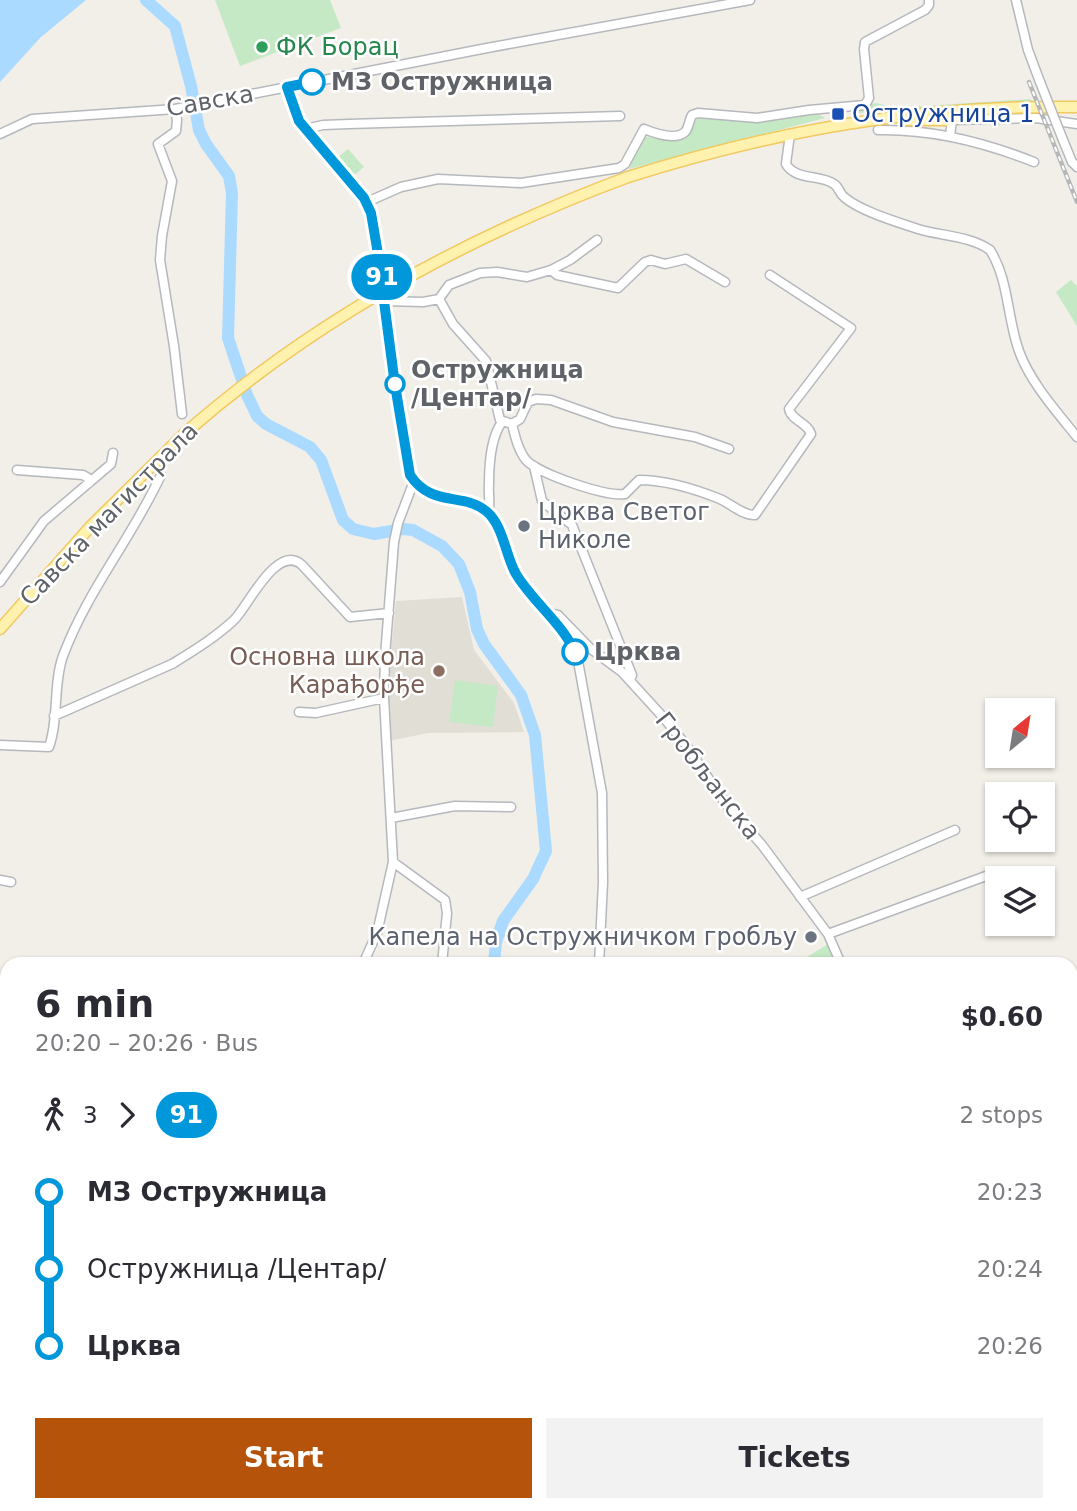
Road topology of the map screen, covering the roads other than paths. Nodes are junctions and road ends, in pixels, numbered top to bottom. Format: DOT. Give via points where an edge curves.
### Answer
graph roads {
  1 [pos="750,0"];
  2 [pos="929,0"];
  3 [pos="1016,0"];
  4 [pos="287,87"];
  5 [pos="1077,107"];
  6 [pos="174,109"];
  7 [pos="620,116"];
  8 [pos="889,117"];
  9 [pos="951,120"];
  10 [pos="1077,124"];
  11 [pos="305,129"];
  12 [pos="878,130"];
  13 [pos="0,134"];
  14 [pos="790,134"];
  15 [pos="950,136"];
  16 [pos="1034,162"];
  17 [pos="1077,167"];
  18 [pos="367,202"];
  19 [pos="597,240"];
  20 [pos="551,270"];
  21 [pos="770,275"];
  22 [pos="725,282"];
  23 [pos="439,299"];
  24 [pos="384,301"];
  25 [pos="182,414"];
  26 [pos="502,422"];
  27 [pos="512,424"];
  28 [pos="1077,437"];
  29 [pos="729,449"];
  30 [pos="113,453"];
  31 [pos="534,466"];
  32 [pos="17,470"];
  33 [pos="161,475"];
  34 [pos="414,481"];
  35 [pos="89,482"];
  36 [pos="488,513"];
  37 [pos="0,582"];
  38 [pos="389,613"];
  39 [pos="548,613"];
  40 [pos="0,629"];
  41 [pos="630,680"];
  42 [pos="384,698"];
  43 [pos="299,712"];
  44 [pos="54,716"];
  45 [pos="0,744"];
  46 [pos="510,807"];
  47 [pos="391,818"];
  48 [pos="955,830"];
  49 [pos="393,862"];
  50 [pos="985,876"];
  51 [pos="0,880"];
  52 [pos="11,882"];
  53 [pos="800,897"];
  54 [pos="828,934"];
  55 [pos="366,957"];
  56 [pos="443,957"];
  57 [pos="599,957"];
  58 [pos="838,957"];
  1 -- 4 [label="street, Савска"];
  2 -- 18 [label="street" via="925,10 865,42 869,99 865,105 757,118 698,113 680,135 643,129 619,168 521,183 438,179 401,187"];
  3 -- 17 [label="street, bridge" via="1028,50"];
  4 -- 6 [label="street, Савска"];
  4 -- 11 [label="street"];
  5 -- 8 [label="main road, Савска магистрала"];
  6 -- 13 [label="street, Савска" via="48,117"];
  6 -- 25 [label="street" via="176,131 158,144 172,188 160,251"];
  7 -- 11 [label="street"];
  8 -- 9 [label="main road"];
  8 -- 14 [label="main road, Савска магистрала"];
  9 -- 10 [label="street" via="1036,118"];
  9 -- 15 [label="street"];
  11 -- 18 [label="street"];
  12 -- 15 [label="street"];
  14 -- 28 [label="street" via="786,164 792,170 832,183 846,199 873,212 990,250 1021,356"];
  14 -- 40 [label="main road, Савска магистрала, bridge" via="692,157 581,194 491,233 393,285 285,352 184,434 90,527"];
  15 -- 16 [label="street"];
  18 -- 24 [label="street"];
  19 -- 20 [label="street"];
  20 -- 22 [label="street" via="618,288 645,262 685,259"];
  20 -- 23 [label="street" via="524,277 480,273 449,285"];
  21 -- 31 [label="street" via="848,325 850,331 789,409 811,434 757,513 753,516 684,487 639,480 625,494 613,495"];
  23 -- 24 [label="street"];
  23 -- 26 [label="street" via="453,324 484,359"];
  24 -- 34 [label="street" via="408,467"];
  26 -- 27 [label="street"];
  26 -- 36 [label="street" via="493,449"];
  27 -- 29 [label="street" via="520,419 528,402 541,398 613,422"];
  27 -- 31 [label="street" via="523,454"];
  30 -- 35 [label="street" via="111,464"];
  31 -- 41 [label="street" via="542,501 572,526 622,646"];
  32 -- 35 [label="street" via="83,475"];
  33 -- 44 [label="street" via="90,596 61,659"];
  34 -- 36 [label="street" via="431,494"];
  34 -- 38 [label="street" via="394,542"];
  35 -- 37 [label="street" via="44,521"];
  36 -- 39 [label="street" via="517,576"];
  38 -- 42 [label="street"];
  38 -- 44 [label="street" via="350,617 302,565 290,560 266,575 232,622 189,654"];
  39 -- 41 [label="street, Гробљанска" via="558,615"];
  39 -- 57 [label="street" via="566,635 578,661 602,793"];
  41 -- 53 [label="street, Гробљанска" via="686,745 714,789"];
  42 -- 43 [label="street" via="316,713"];
  42 -- 47 [label="street"];
  44 -- 45 [label="street" via="49,747"];
  46 -- 47 [label="street" via="455,806"];
  47 -- 49 [label="street"];
  48 -- 53 [label="street"];
  49 -- 55 [label="street" via="377,933"];
  49 -- 56 [label="street" via="444,900"];
  50 -- 54 [label="street"];
  51 -- 52 [label="street"];
  53 -- 54 [label="street, Гробљанска"];
  54 -- 58 [label="street, Гробљанска"];
}
